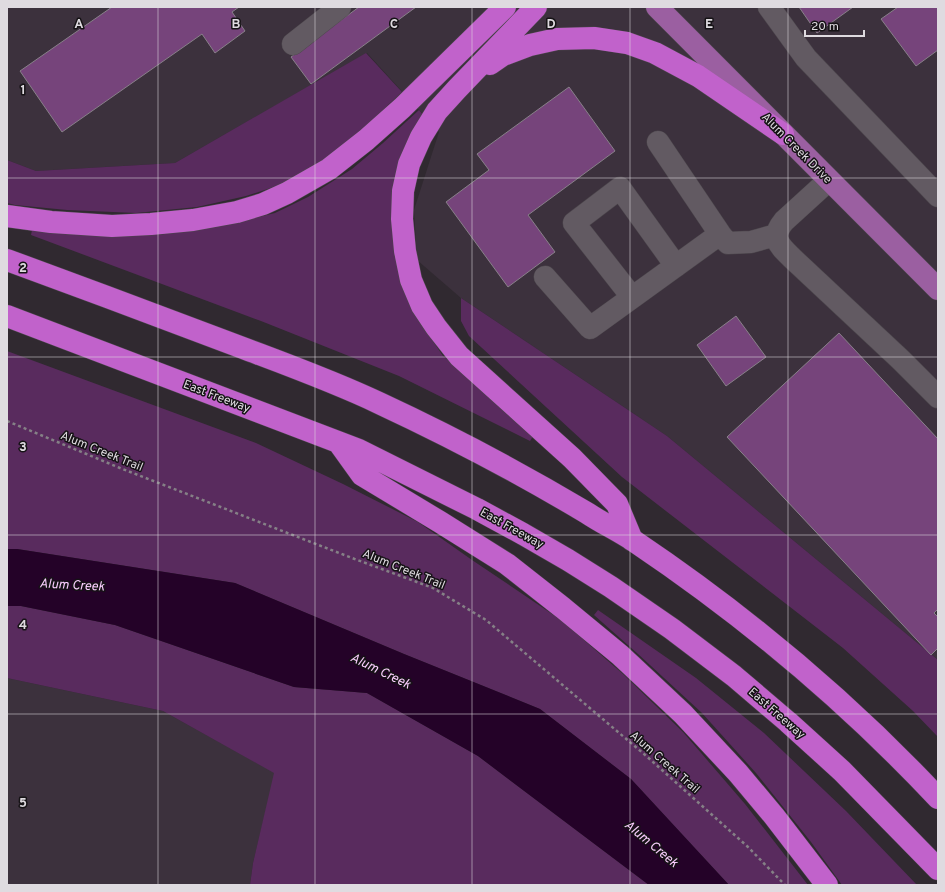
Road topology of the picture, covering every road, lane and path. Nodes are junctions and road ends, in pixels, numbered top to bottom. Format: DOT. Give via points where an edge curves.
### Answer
graph roads {
  1 [pos="340,7"];
  2 [pos="505,7"];
  3 [pos="536,7"];
  4 [pos="657,7"];
  5 [pos="769,7"];
  6 [pos="293,44"];
  7 [pos="457,89"];
  8 [pos="783,134"];
  9 [pos="658,142"];
  10 [pos="829,180"];
  11 [pos="938,196"];
  12 [pos="7,216"];
  13 [pos="720,234"];
  14 [pos="776,235"];
  15 [pos="7,260"];
  16 [pos="676,266"];
  17 [pos="545,277"];
  18 [pos="938,289"];
  19 [pos="632,297"];
  20 [pos="7,316"];
  21 [pos="938,397"];
  22 [pos="7,421"];
  23 [pos="339,443"];
  24 [pos="632,540"];
  25 [pos="938,798"];
  26 [pos="938,869"];
  27 [pos="785,885"];
  28 [pos="827,885"];
  1 -- 6 [label="lane"];
  2 -- 12 [label="highway" via="366,140 329,169 288,193 262,204 237,212 193,220 112,226"];
  3 -- 7 [label="highway"];
  4 -- 8 [label="main road, Alum Creek Drive"];
  5 -- 11 [label="lane" via="806,58"];
  7 -- 8 [label="highway" via="503,55 530,44 557,39 594,38 627,43 655,53 698,76"];
  7 -- 24 [label="highway" via="437,111 409,164 403,191 402,218 411,280 422,306 459,356 572,458 617,504"];
  8 -- 10 [label="main road, Alum Creek Drive"];
  9 -- 13 [label="lane"];
  10 -- 14 [label="lane" via="784,221"];
  10 -- 18 [label="main road, Alum Creek Drive"];
  13 -- 14 [label="lane" via="728,243 751,242"];
  13 -- 16 [label="lane"];
  14 -- 21 [label="lane" via="784,250"];
  15 -- 24 [label="highway" via="180,324 377,402 550,491"];
  16 -- 19 [label="lane"];
  16 -- 19 [label="lane" via="620,188 574,223"];
  17 -- 19 [label="lane" via="590,328"];
  20 -- 23 [label="highway, East Freeway"];
  22 -- 27 [label="path, Alum Creek Trail" via="127,471 433,588 486,620 644,754 748,847"];
  23 -- 26 [label="highway, East Freeway" via="359,450 428,484 523,534 611,587 672,629 734,676 842,770"];
  23 -- 28 [label="highway" via="362,475 507,564 620,655 683,714 727,761 774,816"];
  24 -- 25 [label="highway" via="701,589 807,673 872,731"];
}
